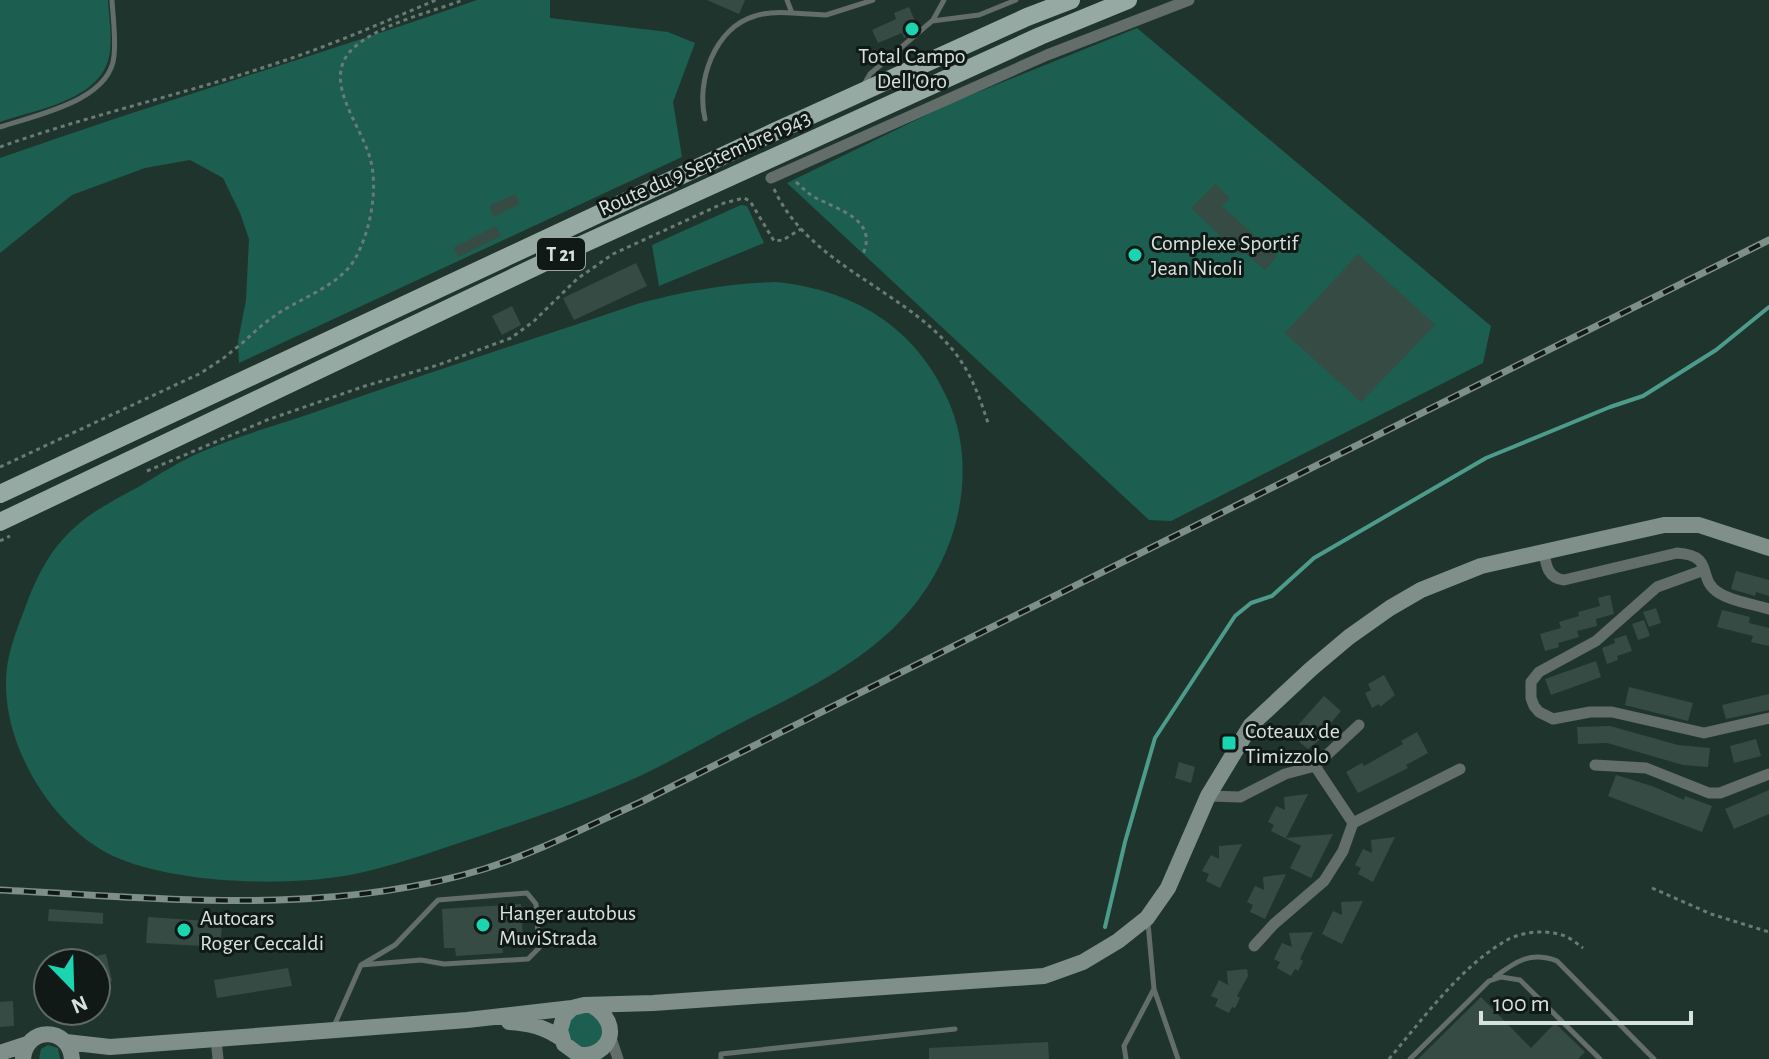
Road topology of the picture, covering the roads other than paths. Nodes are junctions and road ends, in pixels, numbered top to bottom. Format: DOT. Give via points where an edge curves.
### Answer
graph roads {
  1 [pos="112,0"];
  2 [pos="787,0"];
  3 [pos="873,0"];
  4 [pos="944,0"];
  5 [pos="1016,0"];
  6 [pos="1071,0"];
  7 [pos="1128,0"];
  8 [pos="1189,0"];
  9 [pos="859,2"];
  10 [pos="792,13"];
  11 [pos="932,21"];
  12 [pos="858,95"];
  13 [pos="705,119"];
  14 [pos="0,127"];
  15 [pos="771,178"];
  16 [pos="0,494"];
  17 [pos="6,528"];
  18 [pos="1769,548"];
  19 [pos="1544,552"];
  20 [pos="1704,570"];
  21 [pos="1769,609"];
  22 [pos="1769,718"];
  23 [pos="1359,725"];
  24 [pos="1595,765"];
  25 [pos="1315,766"];
  26 [pos="1460,769"];
  27 [pos="1769,774"];
  28 [pos="1208,796"];
  29 [pos="1353,823"];
  30 [pos="1147,918"];
  31 [pos="1254,946"];
  32 [pos="361,965"];
  33 [pos="1489,981"];
  34 [pos="1154,989"];
  35 [pos="653,1003"];
  36 [pos="594,1007"];
  37 [pos="572,1008"];
  38 [pos="467,1020"];
  39 [pos="955,1029"];
  40 [pos="332,1030"];
  41 [pos="610,1035"];
  42 [pos="216,1039"];
  43 [pos="66,1042"];
  44 [pos="110,1047"];
  45 [pos="25,1052"];
  46 [pos="0,1053"];
  47 [pos="577,1053"];
  48 [pos="72,1059"];
  49 [pos="86,1059"];
  50 [pos="218,1059"];
  51 [pos="618,1059"];
  52 [pos="721,1059"];
  53 [pos="1126,1059"];
  54 [pos="1178,1059"];
  55 [pos="1410,1059"];
  56 [pos="1600,1059"];
  57 [pos="1654,1059"];
  1 -- 14 [label="lane" via="114,58 106,80 92,93"];
  2 -- 10 [label="lane"];
  3 -- 9 [label="lane"];
  4 -- 11 [label="lane"];
  5 -- 11 [label="lane" via="979,15"];
  6 -- 12 [label="main road, Route du 9 Septembre 1943 / T 21"];
  7 -- 17 [label="main road, Route du 9 Septembre 1943 / T 21" via="581,245"];
  8 -- 15 [label="street" via="1047,55"];
  9 -- 10 [label="lane" via="826,15"];
  10 -- 13 [label="lane" via="752,16 718,45 702,86"];
  11 -- 12 [label="lane" via="870,74"];
  12 -- 16 [label="main road, Route du 9 Septembre 1943 / T 21"];
  18 -- 19 [label="main road" via="1699,525 1664,525"];
  19 -- 20 [label="street" via="1551,575 1564,580 1677,553 1699,557"];
  19 -- 28 [label="main road" via="1481,566 1421,590 1349,637 1251,725"];
  20 -- 21 [label="street" via="1718,593"];
  20 -- 22 [label="street" via="1657,587 1596,641 1539,672 1531,682 1534,706 1553,719 1612,712 1704,733"];
  23 -- 25 [label="street"];
  24 -- 27 [label="street" via="1646,768 1709,793"];
  25 -- 28 [label="street" via="1285,774 1240,797"];
  25 -- 29 [label="street"];
  26 -- 29 [label="street"];
  28 -- 30 [label="main road" via="1168,888"];
  29 -- 31 [label="street" via="1324,881"];
  30 -- 34 [label="lane"];
  30 -- 35 [label="main road" via="1083,962 1044,976"];
  32 -- 32 [label="lane" via="528,959 539,948 536,904 527,893 438,900 395,945"];
  32 -- 40 [label="lane"];
  33 -- 55 [label="lane"];
  33 -- 56 [label="lane" via="1520,980"];
  33 -- 57 [label="lane" via="1528,957 1557,961"];
  34 -- 53 [label="lane" via="1124,1046"];
  34 -- 54 [label="lane"];
  35 -- 36 [label="main road"];
  35 -- 41 [label="main road" via="627,1014"];
  36 -- 37 [label="main road"];
  36 -- 41 [label="main road" via="608,1021"];
  37 -- 38 [label="main road"];
  37 -- 47 [label="main road" via="561,1023"];
  38 -- 40 [label="main road"];
  38 -- 47 [label="main road" via="524,1022 548,1029"];
  39 -- 52 [label="lane" via="721,1054"];
  40 -- 42 [label="main road"];
  41 -- 47 [label="main road" via="604,1047"];
  41 -- 51 [label="street"];
  42 -- 44 [label="main road"];
  42 -- 50 [label="street"];
  43 -- 44 [label="main road"];
  43 -- 45 [label="main road" via="46,1033 32,1039"];
  43 -- 48 [label="main road"];
  44 -- 49 [label="main road"];
  45 -- 46 [label="main road"];
}
